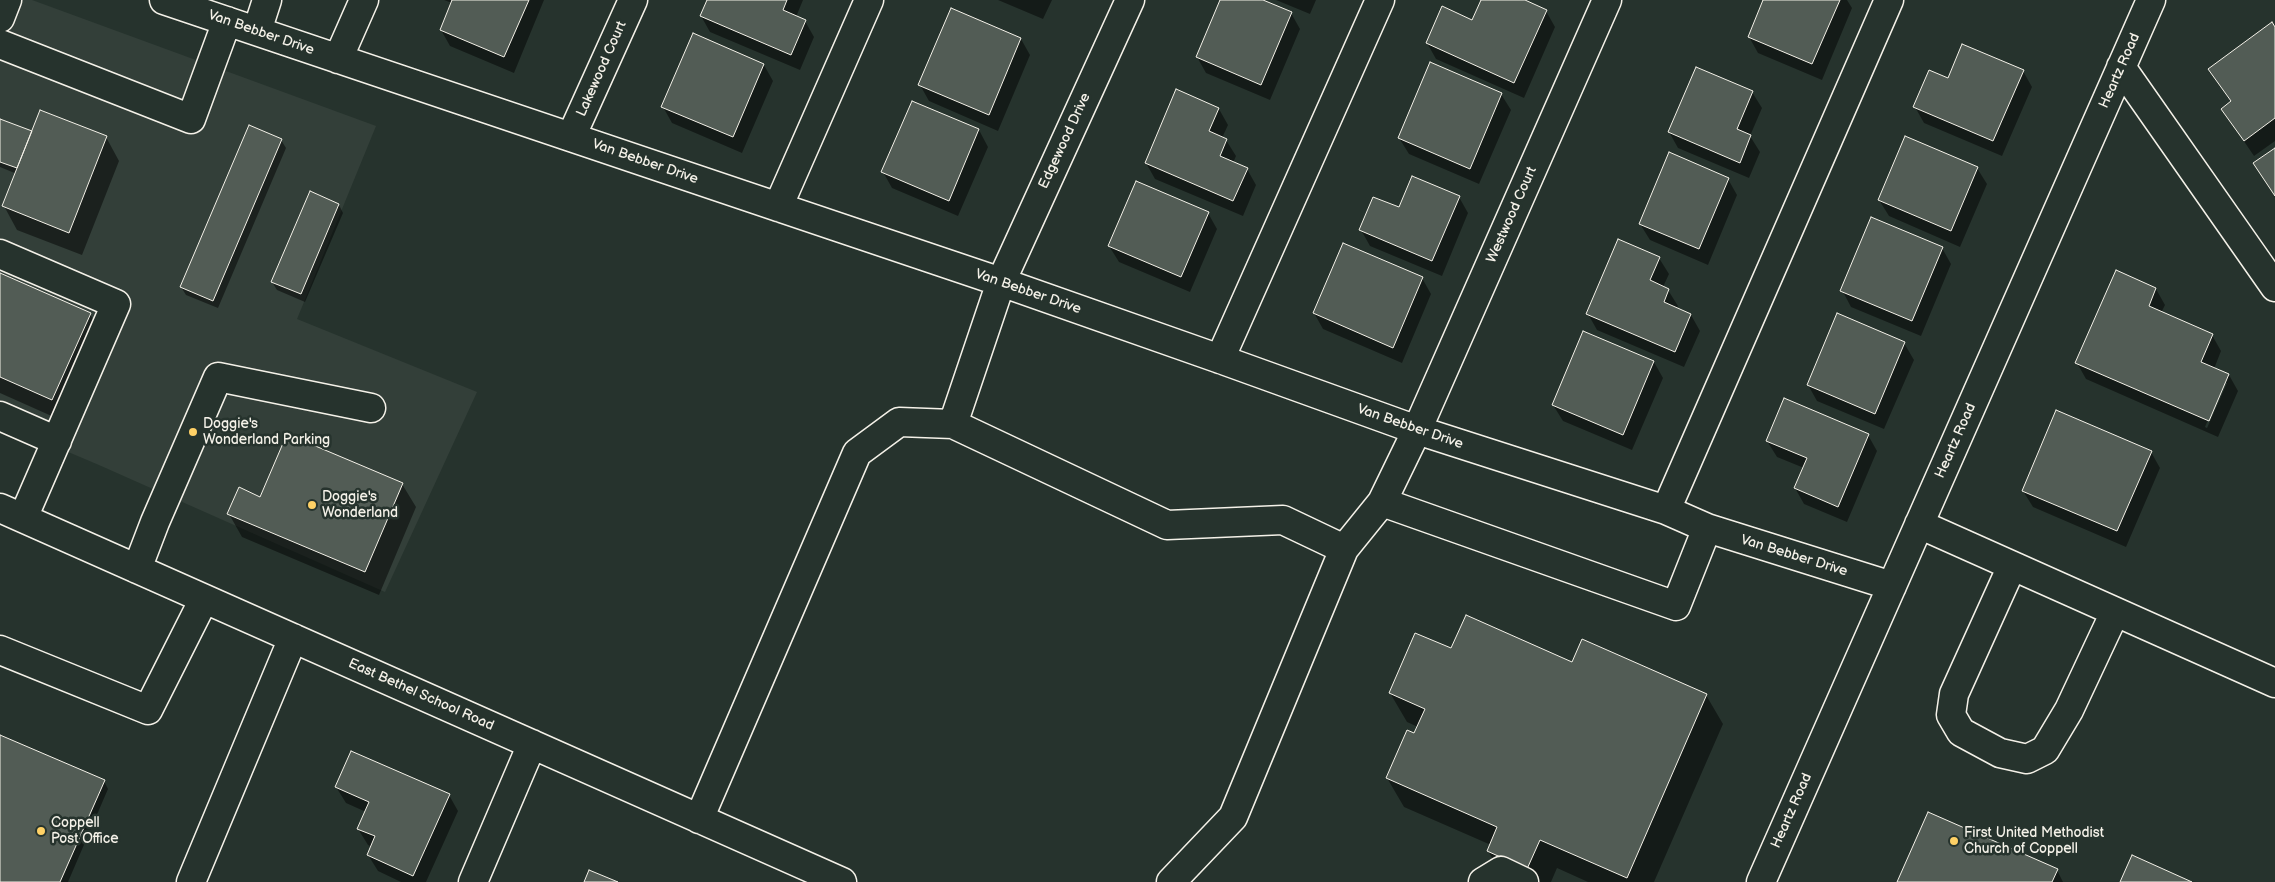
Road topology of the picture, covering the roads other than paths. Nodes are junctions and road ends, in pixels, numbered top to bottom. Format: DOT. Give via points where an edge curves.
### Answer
graph roads {
  1 [pos="7,0"];
  2 [pos="164,0"];
  3 [pos="267,0"];
  4 [pos="364,0"];
  5 [pos="632,0"];
  6 [pos="869,0"];
  7 [pos="1130,0"];
  8 [pos="1380,0"];
  9 [pos="1607,0"];
  10 [pos="1889,0"];
  11 [pos="2151,0"];
  12 [pos="0,18"];
  13 [pos="227,21"];
  14 [pos="257,31"];
  15 [pos="0,44"];
  16 [pos="338,59"];
  17 [pos="2121,67"];
  18 [pos="572,138"];
  19 [pos="778,207"];
  20 [pos="0,254"];
  21 [pos="1001,282"];
  22 [pos="2275,287"];
  23 [pos="1220,358"];
  24 [pos="371,408"];
  25 [pos="0,416"];
  26 [pos="954,424"];
  27 [pos="1417,430"];
  28 [pos="57,441"];
  29 [pos="1382,502"];
  30 [pos="1666,510"];
  31 [pos="12,513"];
  32 [pos="1919,524"];
  33 [pos="1707,528"];
  34 [pos="1344,548"];
  35 [pos="2012,566"];
  36 [pos="137,569"];
  37 [pos="1892,586"];
  38 [pos="204,599"];
  39 [pos="2115,612"];
  40 [pos="293,638"];
  41 [pos="0,650"];
  42 [pos="2275,683"];
  43 [pos="532,744"];
  44 [pos="699,819"];
  45 [pos="191,882"];
  46 [pos="473,882"];
  47 [pos="842,882"];
  48 [pos="1171,882"];
  49 [pos="1483,882"];
  50 [pos="1524,882"];
  51 [pos="1761,882"];
  1 -- 12 [label="street"];
  2 -- 13 [label="street, Van Bebber Drive"];
  3 -- 14 [label="street"];
  4 -- 16 [label="street"];
  5 -- 18 [label="street, Lakewood Court"];
  6 -- 19 [label="street"];
  7 -- 21 [label="street, Edgewood Drive"];
  8 -- 23 [label="street"];
  9 -- 27 [label="street, Westwood Court"];
  10 -- 30 [label="street"];
  11 -- 17 [label="street, Heartz Road"];
  13 -- 14 [label="street, Van Bebber Drive"];
  13 -- 15 [label="street" via="191,119"];
  14 -- 16 [label="street, Van Bebber Drive"];
  16 -- 18 [label="street, Van Bebber Drive"];
  17 -- 22 [label="street"];
  17 -- 32 [label="street, Heartz Road"];
  18 -- 19 [label="street, Van Bebber Drive"];
  19 -- 21 [label="street, Van Bebber Drive"];
  20 -- 28 [label="street" via="116,304"];
  21 -- 23 [label="street, Van Bebber Drive"];
  21 -- 26 [label="street, Edgewood Drive"];
  23 -- 27 [label="street, Van Bebber Drive"];
  24 -- 36 [label="street" via="218,378"];
  25 -- 28 [label="street"];
  26 -- 34 [label="street" via="1168,525 1283,520"];
  26 -- 44 [label="street" via="899,422 857,453"];
  27 -- 29 [label="street, Westwood Court"];
  27 -- 30 [label="street, Van Bebber Drive"];
  28 -- 31 [label="street"];
  29 -- 33 [label="street" via="1676,606"];
  29 -- 34 [label="street, Westwood Court"];
  30 -- 33 [label="street, Van Bebber Drive"];
  31 -- 36 [label="street, East Bethel School Road"];
  32 -- 35 [label="street"];
  32 -- 37 [label="street, Heartz Road"];
  33 -- 37 [label="street, Van Bebber Drive"];
  34 -- 48 [label="street, Westwood Court" via="1233,817"];
  35 -- 39 [label="street"];
  35 -- 39 [label="street" via="1954,694 1951,715 1961,732 2000,753 2027,759 2045,750 2069,710"];
  36 -- 38 [label="street, East Bethel School Road"];
  37 -- 51 [label="street, Heartz Road"];
  38 -- 40 [label="street, East Bethel School Road"];
  38 -- 41 [label="street" via="148,710"];
  39 -- 42 [label="street"];
  40 -- 43 [label="street, East Bethel School Road"];
  40 -- 45 [label="street"];
  43 -- 44 [label="street, East Bethel School Road"];
  43 -- 46 [label="street"];
  44 -- 47 [label="street, East Bethel School Road"];
  49 -- 50 [label="street" via="1501,871"];
}
